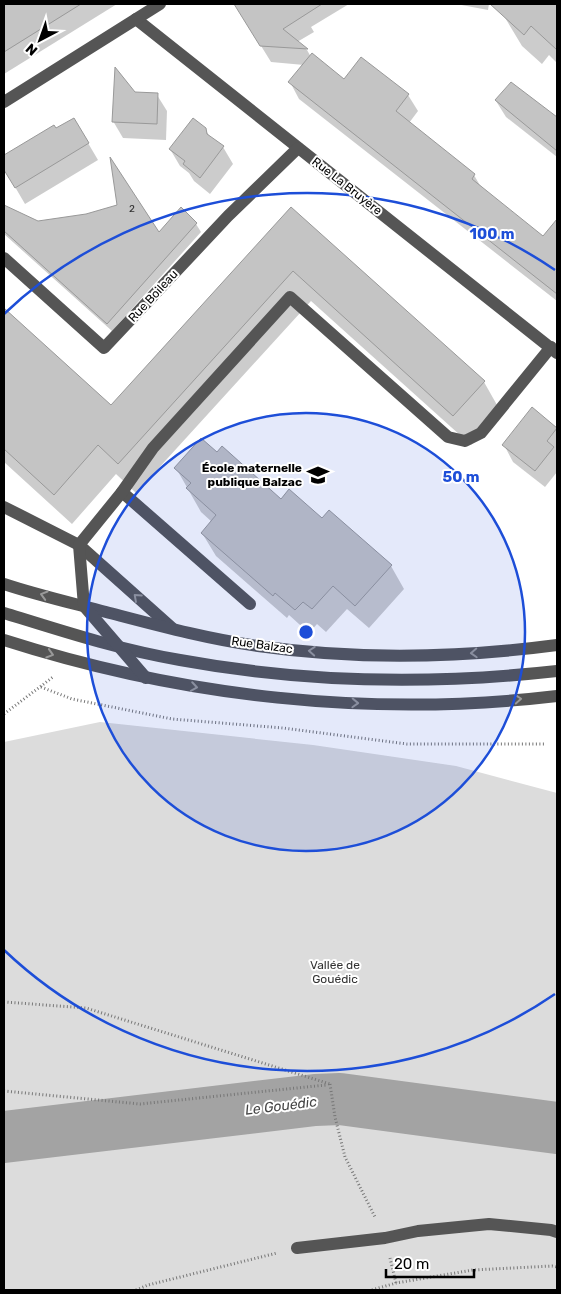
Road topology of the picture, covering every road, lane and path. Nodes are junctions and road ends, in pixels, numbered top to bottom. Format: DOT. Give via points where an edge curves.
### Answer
graph roads {
  1 [pos="160,4"];
  2 [pos="136,19"];
  3 [pos="4,102"];
  4 [pos="298,148"];
  5 [pos="4,258"];
  6 [pos="554,350"];
  7 [pos="122,492"];
  8 [pos="4,507"];
  9 [pos="79,545"];
  10 [pos="4,584"];
  11 [pos="250,604"];
  12 [pos="84,606"];
  13 [pos="4,613"];
  14 [pos="174,629"];
  15 [pos="4,640"];
  16 [pos="557,645"];
  17 [pos="119,647"];
  18 [pos="66,659"];
  19 [pos="557,671"];
  20 [pos="146,678"];
  21 [pos="41,687"];
  22 [pos="557,696"];
  23 [pos="4,714"];
  24 [pos="546,744"];
  25 [pos="4,1002"];
  26 [pos="330,1084"];
  27 [pos="4,1091"];
  28 [pos="557,1232"];
  29 [pos="385,1238"];
  30 [pos="297,1248"];
  31 [pos="557,1267"];
  32 [pos="136,1290"];
  33 [pos="372,1290"];
  1 -- 2 [label="street"];
  2 -- 3 [label="street"];
  2 -- 4 [label="street, Rue La Bruyère"];
  4 -- 5 [label="street, Rue Boileau" via="228,216 104,348"];
  4 -- 6 [label="street, Rue La Bruyère"];
  6 -- 7 [label="street" via="481,433 465,441 448,437 290,297 153,448"];
  7 -- 9 [label="street"];
  7 -- 11 [label="street"];
  8 -- 9 [label="street"];
  9 -- 12 [label="street"];
  14 -- 9 [label="street, one-way"];
  12 -- 10 [label="street, Rue Balzac, one-way"];
  12 -- 14 [label="street, Rue Balzac"];
  12 -- 17 [label="street"];
  13 -- 17 [label="street"];
  16 -- 14 [label="street, Rue Balzac, one-way" via="418,656 361,654 257,646"];
  15 -- 18 [label="street, one-way"];
  17 -- 19 [label="street" via="178,660 324,678 466,679"];
  17 -- 20 [label="street"];
  18 -- 20 [label="street"];
  18 -- 21 [label="path"];
  20 -- 22 [label="street, one-way" via="321,702 413,705"];
  21 -- 23 [label="path"];
  21 -- 24 [label="path" via="72,699 172,719 284,728 407,744"];
  25 -- 26 [label="path" via="86,1008"];
  26 -- 27 [label="path" via="140,1104"];
  26 -- 29 [label="path" via="334,1117 345,1157"];
  28 -- 29 [label="street" via="489,1224"];
  29 -- 30 [label="street"];
  30 -- 32 [label="path"];
  31 -- 33 [label="path" via="473,1270"];
}
